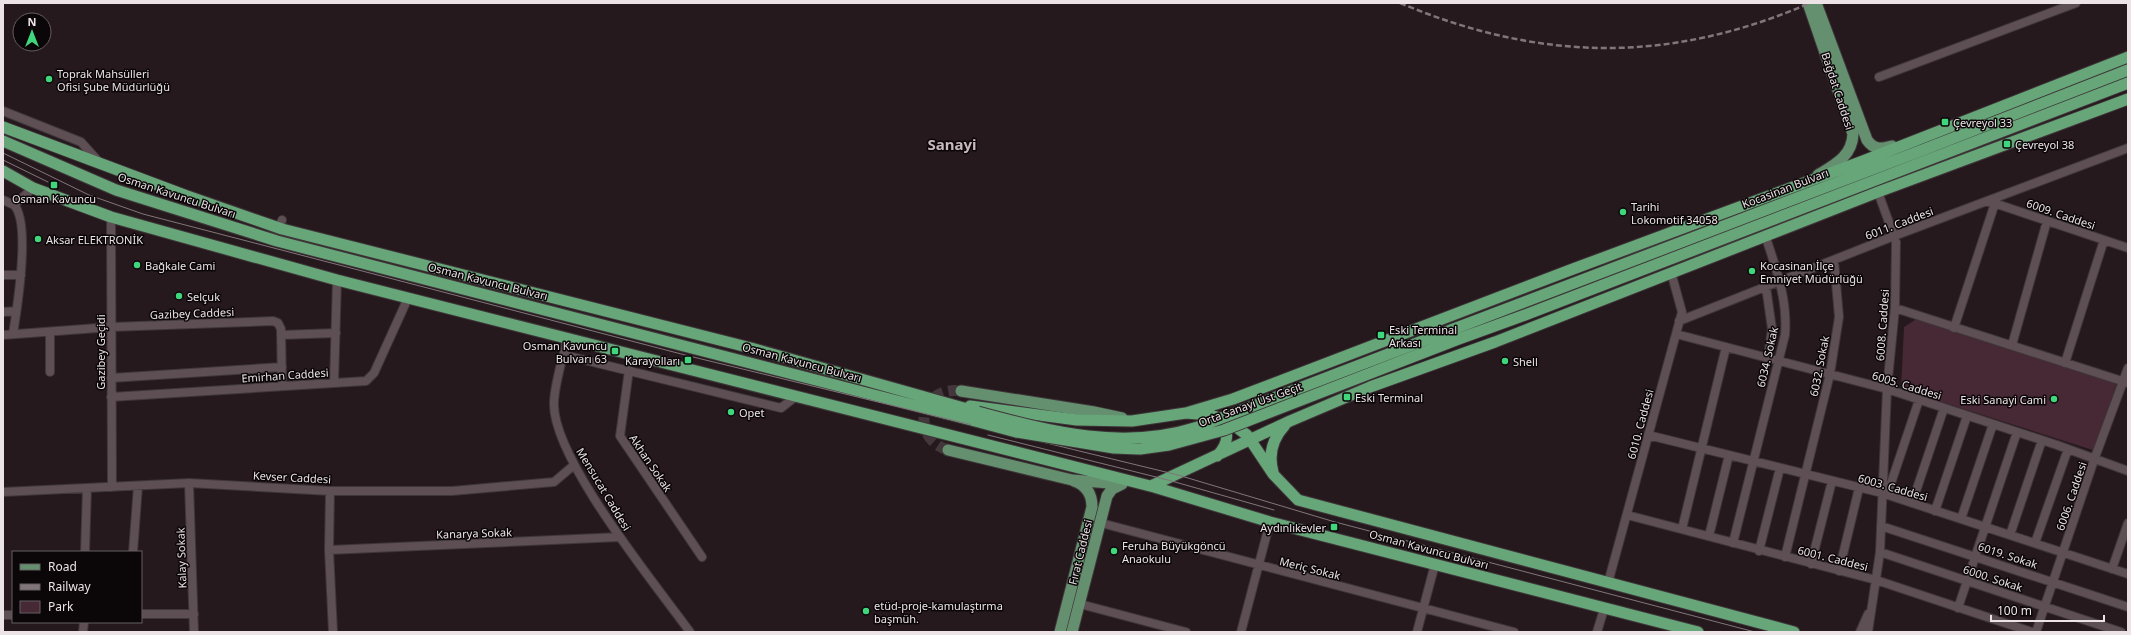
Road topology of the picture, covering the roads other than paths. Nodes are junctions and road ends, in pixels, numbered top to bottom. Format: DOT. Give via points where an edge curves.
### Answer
graph roads {
  1 [pos="1808,3"];
  2 [pos="1816,3"];
  3 [pos="2076,3"];
  4 [pos="2128,57"];
  5 [pos="2128,70"];
  6 [pos="1879,77"];
  7 [pos="2128,83"];
  8 [pos="2128,99"];
  9 [pos="3,111"];
  10 [pos="3,126"];
  11 [pos="1925,137"];
  12 [pos="3,141"];
  13 [pos="2128,148"];
  14 [pos="100,163"];
  15 [pos="3,172"];
  16 [pos="1806,183"];
  17 [pos="33,188"];
  18 [pos="1878,192"];
  19 [pos="3,200"];
  20 [pos="1991,202"];
  21 [pos="14,204"];
  22 [pos="111,217"];
  23 [pos="2047,221"];
  24 [pos="1765,235"];
  25 [pos="1894,236"];
  26 [pos="2104,240"];
  27 [pos="2128,248"];
  28 [pos="1834,260"];
  29 [pos="1671,272"];
  30 [pos="1560,274"];
  31 [pos="3,275"];
  32 [pos="21,275"];
  33 [pos="337,280"];
  34 [pos="1780,281"];
  35 [pos="1766,287"];
  36 [pos="408,298"];
  37 [pos="1523,302"];
  38 [pos="1595,302"];
  39 [pos="1896,308"];
  40 [pos="16,311"];
  41 [pos="3,312"];
  42 [pos="1525,315"];
  43 [pos="1679,321"];
  44 [pos="111,327"];
  45 [pos="1954,328"];
  46 [pos="50,332"];
  47 [pos="336,333"];
  48 [pos="13,334"];
  49 [pos="1676,334"];
  50 [pos="3,335"];
  51 [pos="281,335"];
  52 [pos="1454,335"];
  53 [pos="568,339"];
  54 [pos="2012,345"];
  55 [pos="1726,347"];
  56 [pos="564,355"];
  57 [pos="1768,358"];
  58 [pos="1778,361"];
  59 [pos="2065,363"];
  60 [pos="282,367"];
  61 [pos="2128,368"];
  62 [pos="629,370"];
  63 [pos="50,372"];
  64 [pos="1830,374"];
  65 [pos="111,378"];
  66 [pos="2126,382"];
  67 [pos="334,383"];
  68 [pos="282,386"];
  69 [pos="1887,389"];
  70 [pos="961,391"];
  71 [pos="1255,391"];
  72 [pos="111,397"];
  73 [pos="795,397"];
  74 [pos="1919,400"];
  75 [pos="939,402"];
  76 [pos="1944,408"];
  77 [pos="1186,413"];
  78 [pos="1967,416"];
  79 [pos="976,417"];
  80 [pos="1219,418"];
  81 [pos="1132,421"];
  82 [pos="1290,421"];
  83 [pos="1993,424"];
  84 [pos="1271,430"];
  85 [pos="2017,432"];
  86 [pos="1648,435"];
  87 [pos="1251,440"];
  88 [pos="2042,440"];
  89 [pos="1701,448"];
  90 [pos="2068,449"];
  91 [pos="948,450"];
  92 [pos="1729,455"];
  93 [pos="1214,458"];
  94 [pos="2094,460"];
  95 [pos="1753,461"];
  96 [pos="574,465"];
  97 [pos="1780,468"];
  98 [pos="2128,471"];
  99 [pos="1273,474"];
  100 [pos="1806,474"];
  101 [pos="1072,480"];
  102 [pos="1832,481"];
  103 [pos="189,483"];
  104 [pos="1122,484"];
  105 [pos="138,486"];
  106 [pos="112,487"];
  107 [pos="1154,487"];
  108 [pos="87,488"];
  109 [pos="1859,488"];
  110 [pos="330,491"];
  111 [pos="3,492"];
  112 [pos="1885,494"];
  113 [pos="1912,503"];
  114 [pos="1935,510"];
  115 [pos="1627,515"];
  116 [pos="1961,519"];
  117 [pos="1270,522"];
  118 [pos="1101,523"];
  119 [pos="2128,523"];
  120 [pos="1881,526"];
  121 [pos="1985,527"];
  122 [pos="1682,529"];
  123 [pos="2010,535"];
  124 [pos="1709,536"];
  125 [pos="620,538"];
  126 [pos="1733,543"];
  127 [pos="2035,543"];
  128 [pos="328,550"];
  129 [pos="85,551"];
  130 [pos="133,551"];
  131 [pos="1759,551"];
  132 [pos="1880,552"];
  133 [pos="2063,552"];
  134 [pos="1976,556"];
  135 [pos="702,557"];
  136 [pos="1785,557"];
  137 [pos="1434,564"];
  138 [pos="1811,564"];
  139 [pos="1258,565"];
  140 [pos="2112,569"];
  141 [pos="1839,571"];
  142 [pos="2128,574"];
  143 [pos="1876,580"];
  144 [pos="1967,581"];
  145 [pos="2053,582"];
  146 [pos="1608,583"];
  147 [pos="1080,604"];
  148 [pos="1871,606"];
  149 [pos="2045,606"];
  150 [pos="2128,607"];
  151 [pos="1423,608"];
  152 [pos="1958,608"];
  153 [pos="1604,609"];
  154 [pos="142,614"];
  155 [pos="194,614"];
  156 [pos="1165,629"];
  157 [pos="194,632"];
  158 [pos="333,632"];
  159 [pos="690,632"];
  160 [pos="1060,632"];
  161 [pos="1072,632"];
  162 [pos="1186,632"];
  163 [pos="1242,632"];
  164 [pos="1417,632"];
  165 [pos="1514,632"];
  166 [pos="1597,632"];
  167 [pos="1698,632"];
  168 [pos="1794,632"];
  169 [pos="1860,632"];
  170 [pos="1868,632"];
  171 [pos="2032,632"];
  172 [pos="2036,632"];
  173 [pos="2121,632"];
  1 -- 16 [label="main road, Bağdat Caddesi" via="1853,134 1851,145 1843,159"];
  2 -- 11 [label="main road, Bağdat Caddesi" via="1869,144 1881,149"];
  3 -- 6 [label="street"];
  4 -- 11 [label="highway"];
  5 -- 37 [label="highway, Kocasinan Bulvarı"];
  7 -- 42 [label="highway"];
  8 -- 18 [label="highway"];
  9 -- 14 [label="street" via="81,142"];
  10 -- 14 [label="highway, Osman Kavuncu Bulvarı"];
  11 -- 16 [label="highway"];
  12 -- 79 [label="highway, Osman Kavuncu Bulvarı" via="116,190 277,241"];
  13 -- 20 [label="street, 6011. Caddesi"];
  14 -- 75 [label="highway, Osman Kavuncu Bulvarı" via="187,196 280,224 751,348"];
  15 -- 17 [label="highway"];
  16 -- 30 [label="highway"];
  17 -- 21 [label="street"];
  17 -- 22 [label="highway"];
  18 -- 24 [label="highway"];
  18 -- 25 [label="street, 6008. Caddesi"];
  19 -- 21 [label="street"];
  20 -- 23 [label="street, 6009. Caddesi"];
  20 -- 25 [label="street, 6011. Caddesi"];
  20 -- 45 [label="street"];
  21 -- 32 [label="street" via="21,217"];
  22 -- 33 [label="highway"];
  22 -- 44 [label="street, Gazibey Geçidi"];
  23 -- 26 [label="street, 6009. Caddesi"];
  23 -- 54 [label="street"];
  24 -- 29 [label="highway"];
  24 -- 34 [label="street, 6034. Sokak"];
  25 -- 28 [label="street, 6011. Caddesi"];
  25 -- 39 [label="street, 6008. Caddesi"];
  26 -- 27 [label="street, 6009. Caddesi"];
  26 -- 59 [label="street"];
  28 -- 34 [label="street, 6011. Caddesi"];
  28 -- 64 [label="street, 6032. Sokak" via="1839,317"];
  29 -- 38 [label="highway"];
  29 -- 43 [label="street, 6010. Caddesi" via="1682,312"];
  30 -- 37 [label="highway"];
  30 -- 71 [label="highway"];
  31 -- 32 [label="street"];
  32 -- 40 [label="street"];
  33 -- 36 [label="highway"];
  33 -- 47 [label="street"];
  34 -- 35 [label="street, 6011. Caddesi"];
  34 -- 58 [label="street, 6034. Sokak" via="1786,326"];
  35 -- 43 [label="street, 6011. Caddesi"];
  35 -- 57 [label="street" via="1772,325"];
  36 -- 53 [label="highway"];
  36 -- 67 [label="street, Emirhan Caddesi" via="372,376 366,381"];
  37 -- 52 [label="highway, Kocasinan Bulvarı"];
  38 -- 42 [label="highway"];
  38 -- 82 [label="highway" via="1370,387"];
  39 -- 45 [label="street"];
  39 -- 69 [label="street, 6008. Caddesi"];
  40 -- 41 [label="street"];
  40 -- 48 [label="street"];
  42 -- 52 [label="highway"];
  43 -- 49 [label="street, 6010. Caddesi"];
  44 -- 46 [label="street, Gazibey Caddesi"];
  44 -- 51 [label="street, Gazibey Caddesi" via="273,321 279,325"];
  44 -- 65 [label="street, Gazibey Geçidi"];
  45 -- 54 [label="street"];
  46 -- 48 [label="street, Gazibey Caddesi"];
  46 -- 63 [label="street"];
  47 -- 51 [label="street"];
  47 -- 67 [label="street"];
  48 -- 50 [label="street, Gazibey Caddesi"];
  49 -- 55 [label="street, 6005. Caddesi"];
  49 -- 86 [label="street, 6010. Caddesi"];
  51 -- 60 [label="street"];
  52 -- 79 [label="highway, Orta Sanayi Üst Geçit, bridge" via="1224,430 1170,445 1140,449 1114,448 1016,432"];
  53 -- 56 [label="street, Mensucat Caddesi"];
  53 -- 73 [label="highway"];
  54 -- 59 [label="street"];
  55 -- 57 [label="street, 6005. Caddesi"];
  55 -- 89 [label="street"];
  56 -- 62 [label="street"];
  56 -- 96 [label="street, Mensucat Caddesi" via="554,402 558,428"];
  57 -- 58 [label="street, 6005. Caddesi"];
  58 -- 64 [label="street, 6005. Caddesi"];
  58 -- 95 [label="street, 6034. Sokak"];
  59 -- 66 [label="street"];
  60 -- 65 [label="street"];
  60 -- 68 [label="street"];
  61 -- 66 [label="street, 6006. Caddesi"];
  62 -- 73 [label="street" via="781,408"];
  62 -- 135 [label="street, Akhan Sokak" via="620,436"];
  64 -- 69 [label="street, 6005. Caddesi"];
  64 -- 100 [label="street, 6032. Sokak"];
  65 -- 72 [label="street, Gazibey Geçidi"];
  66 -- 94 [label="street, 6006. Caddesi"];
  67 -- 68 [label="street, Emirhan Caddesi"];
  68 -- 72 [label="street, Emirhan Caddesi"];
  69 -- 74 [label="street, 6005. Caddesi"];
  69 -- 112 [label="street, 6008. Caddesi"];
  70 -- 81 [label="main road" via="1094,412"];
  71 -- 77 [label="highway"];
  71 -- 84 [label="highway" via="1246,398 1241,416 1245,426 1259,432"];
  72 -- 106 [label="street, Gazibey Geçidi"];
  73 -- 107 [label="highway"];
  74 -- 76 [label="street, 6005. Caddesi"];
  74 -- 112 [label="street"];
  75 -- 79 [label="highway"];
  75 -- 81 [label="highway" via="1076,420"];
  76 -- 78 [label="street, 6005. Caddesi"];
  76 -- 113 [label="street"];
  77 -- 80 [label="highway" via="1206,413"];
  77 -- 81 [label="highway"];
  78 -- 83 [label="street, 6005. Caddesi"];
  78 -- 114 [label="street"];
  80 -- 87 [label="highway" via="1236,426"];
  80 -- 93 [label="highway" via="1226,426 1227,437 1224,447"];
  82 -- 84 [label="highway"];
  82 -- 99 [label="highway" via="1280,431 1274,443 1271,462"];
  83 -- 85 [label="street, 6005. Caddesi"];
  83 -- 116 [label="street"];
  84 -- 87 [label="highway"];
  85 -- 88 [label="street, 6005. Caddesi"];
  85 -- 121 [label="street"];
  86 -- 89 [label="street, 6003. Caddesi"];
  86 -- 115 [label="street, 6010. Caddesi"];
  87 -- 93 [label="highway"];
  87 -- 99 [label="highway"];
  88 -- 90 [label="street, 6005. Caddesi"];
  88 -- 123 [label="street"];
  89 -- 92 [label="street, 6003. Caddesi"];
  89 -- 122 [label="street"];
  90 -- 94 [label="street, 6005. Caddesi"];
  90 -- 127 [label="street"];
  91 -- 101 [label="main road"];
  92 -- 95 [label="street, 6003. Caddesi"];
  92 -- 124 [label="street"];
  93 -- 107 [label="highway"];
  94 -- 98 [label="street, 6005. Caddesi"];
  94 -- 133 [label="street, 6006. Caddesi"];
  95 -- 97 [label="street, 6003. Caddesi"];
  95 -- 126 [label="street, 6034. Sokak"];
  96 -- 110 [label="street, Kevser Caddesi" via="554,482 452,491"];
  96 -- 125 [label="street, Mensucat Caddesi"];
  97 -- 100 [label="street, 6003. Caddesi"];
  97 -- 131 [label="street"];
  99 -- 146 [label="highway, Osman Kavuncu Bulvarı" via="1298,500"];
  100 -- 102 [label="street, 6003. Caddesi"];
  100 -- 136 [label="street, 6032. Sokak"];
  101 -- 104 [label="main road"];
  101 -- 160 [label="main road, Fırat Caddesi" via="1087,490 1092,507"];
  102 -- 109 [label="street, 6003. Caddesi"];
  102 -- 138 [label="street"];
  103 -- 105 [label="street, Kevser Caddesi"];
  103 -- 110 [label="street, Kevser Caddesi"];
  103 -- 155 [label="street, Kalay Sokak"];
  104 -- 107 [label="highway"];
  104 -- 118 [label="main road, Fırat Caddesi" via="1115,487 1107,496"];
  105 -- 106 [label="street, Kevser Caddesi"];
  105 -- 130 [label="street"];
  106 -- 108 [label="street, Kevser Caddesi"];
  107 -- 117 [label="highway, Osman Kavuncu Bulvarı"];
  108 -- 111 [label="street, Kevser Caddesi"];
  108 -- 129 [label="street"];
  109 -- 112 [label="street, 6003. Caddesi"];
  109 -- 141 [label="street"];
  110 -- 128 [label="street"];
  112 -- 113 [label="street, 6003. Caddesi"];
  112 -- 120 [label="street, 6008. Caddesi"];
  113 -- 114 [label="street, 6003. Caddesi"];
  114 -- 116 [label="street, 6003. Caddesi"];
  115 -- 122 [label="street, 6001. Caddesi"];
  115 -- 146 [label="street, 6010. Caddesi"];
  116 -- 121 [label="street, 6003. Caddesi"];
  117 -- 137 [label="highway, Osman Kavuncu Bulvarı"];
  117 -- 139 [label="street"];
  118 -- 139 [label="street, Meriç Sokak"];
  118 -- 147 [label="main road, Fırat Caddesi"];
  119 -- 140 [label="street"];
  120 -- 132 [label="street, 6008. Caddesi"];
  120 -- 134 [label="street, 6019. Sokak"];
  121 -- 123 [label="street, 6003. Caddesi"];
  121 -- 134 [label="street"];
  122 -- 124 [label="street, 6001. Caddesi"];
  123 -- 127 [label="street, 6003. Caddesi"];
  124 -- 126 [label="street, 6001. Caddesi"];
  125 -- 128 [label="street, Kanarya Sokak"];
  125 -- 159 [label="street, Mensucat Caddesi"];
  126 -- 131 [label="street, 6001. Caddesi"];
  127 -- 133 [label="street, 6003. Caddesi"];
  128 -- 158 [label="street"];
  131 -- 136 [label="street, 6001. Caddesi"];
  132 -- 143 [label="street, 6008. Caddesi"];
  132 -- 144 [label="street, 6000. Sokak"];
  133 -- 140 [label="street, 6003. Caddesi"];
  133 -- 145 [label="street, 6006. Caddesi"];
  134 -- 144 [label="street"];
  134 -- 145 [label="street, 6019. Sokak"];
  136 -- 138 [label="street, 6001. Caddesi"];
  137 -- 151 [label="street"];
  137 -- 153 [label="highway, Osman Kavuncu Bulvarı"];
  138 -- 141 [label="street, 6001. Caddesi"];
  139 -- 151 [label="street, Meriç Sokak"];
  139 -- 163 [label="street"];
  140 -- 142 [label="street, 6003. Caddesi"];
  141 -- 143 [label="street, 6001. Caddesi"];
  143 -- 148 [label="street, 6008. Caddesi"];
  143 -- 152 [label="street, 6001. Caddesi"];
  144 -- 149 [label="street, 6000. Sokak"];
  144 -- 152 [label="street"];
  145 -- 149 [label="street, 6006. Caddesi"];
  145 -- 150 [label="street, 6019. Sokak"];
  146 -- 168 [label="highway, Osman Kavuncu Bulvarı"];
  147 -- 156 [label="street"];
  147 -- 161 [label="main road, Fırat Caddesi"];
  148 -- 169 [label="street"];
  148 -- 170 [label="street"];
  149 -- 172 [label="street, 6006. Caddesi"];
  149 -- 173 [label="street, 6000. Sokak"];
  151 -- 164 [label="street"];
  151 -- 165 [label="street, Meriç Sokak"];
  152 -- 171 [label="street, 6001. Caddesi"];
  153 -- 166 [label="street"];
  153 -- 167 [label="highway, Osman Kavuncu Bulvarı"];
  154 -- 155 [label="street"];
  155 -- 157 [label="street, Kalay Sokak"];
  156 -- 162 [label="street"];
}
